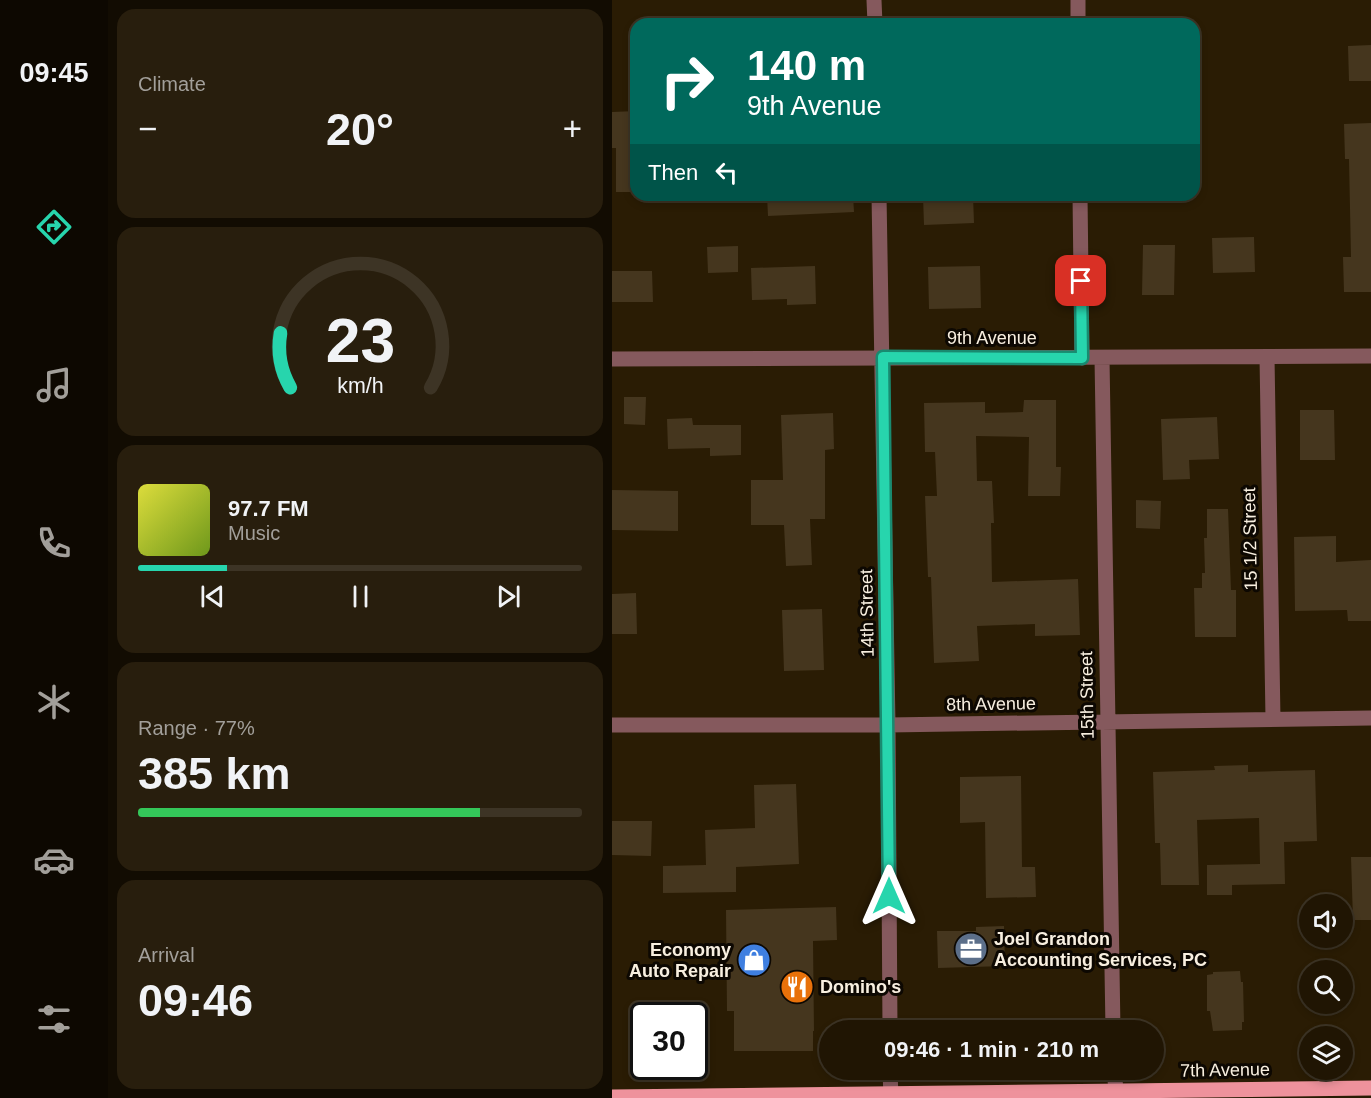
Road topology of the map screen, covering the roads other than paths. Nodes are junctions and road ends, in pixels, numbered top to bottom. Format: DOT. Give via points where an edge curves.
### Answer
graph roads {
  1 [pos="874,0"];
  2 [pos="1078,0"];
  3 [pos="874,18"];
  4 [pos="1078,18"];
  5 [pos="879,201"];
  6 [pos="1080,201"];
  7 [pos="1371,356"];
  8 [pos="883,357"];
  9 [pos="1267,357"];
  10 [pos="1082,358"];
  11 [pos="1102,358"];
  12 [pos="612,359"];
  13 [pos="1371,718"];
  14 [pos="1273,719"];
  15 [pos="1107,721"];
  16 [pos="612,725"];
  17 [pos="888,725"];
  18 [pos="890,1020"];
  19 [pos="1113,1020"];
  20 [pos="891,1080"];
  21 [pos="1371,1088"];
  22 [pos="1106,1093"];
  23 [pos="891,1096"];
  24 [pos="612,1097"];
  1 -- 3 [label="street"];
  2 -- 4 [label="street"];
  5 -- 8 [label="street, 14th Street"];
  6 -- 10 [label="street"];
  7 -- 9 [label="street, 9th Avenue"];
  8 -- 10 [label="street, 9th Avenue"];
  8 -- 12 [label="street, 9th Avenue"];
  8 -- 17 [label="street, 14th Street"];
  9 -- 11 [label="street, 9th Avenue"];
  9 -- 14 [label="street, 15 1/2 Street"];
  10 -- 11 [label="street, 9th Avenue"];
  11 -- 15 [label="street, 15th Street"];
  13 -- 14 [label="street, 8th Avenue"];
  14 -- 15 [label="street, 8th Avenue"];
  15 -- 17 [label="street, 8th Avenue"];
  15 -- 19 [label="street, 15th Street"];
  16 -- 17 [label="street, 8th Avenue"];
  17 -- 18 [label="street, 14th Street"];
  20 -- 23 [label="street"];
  21 -- 22 [label="main road, 7th Avenue"];
  22 -- 23 [label="main road, 7th Avenue"];
  23 -- 24 [label="main road, 7th Avenue"];
}
